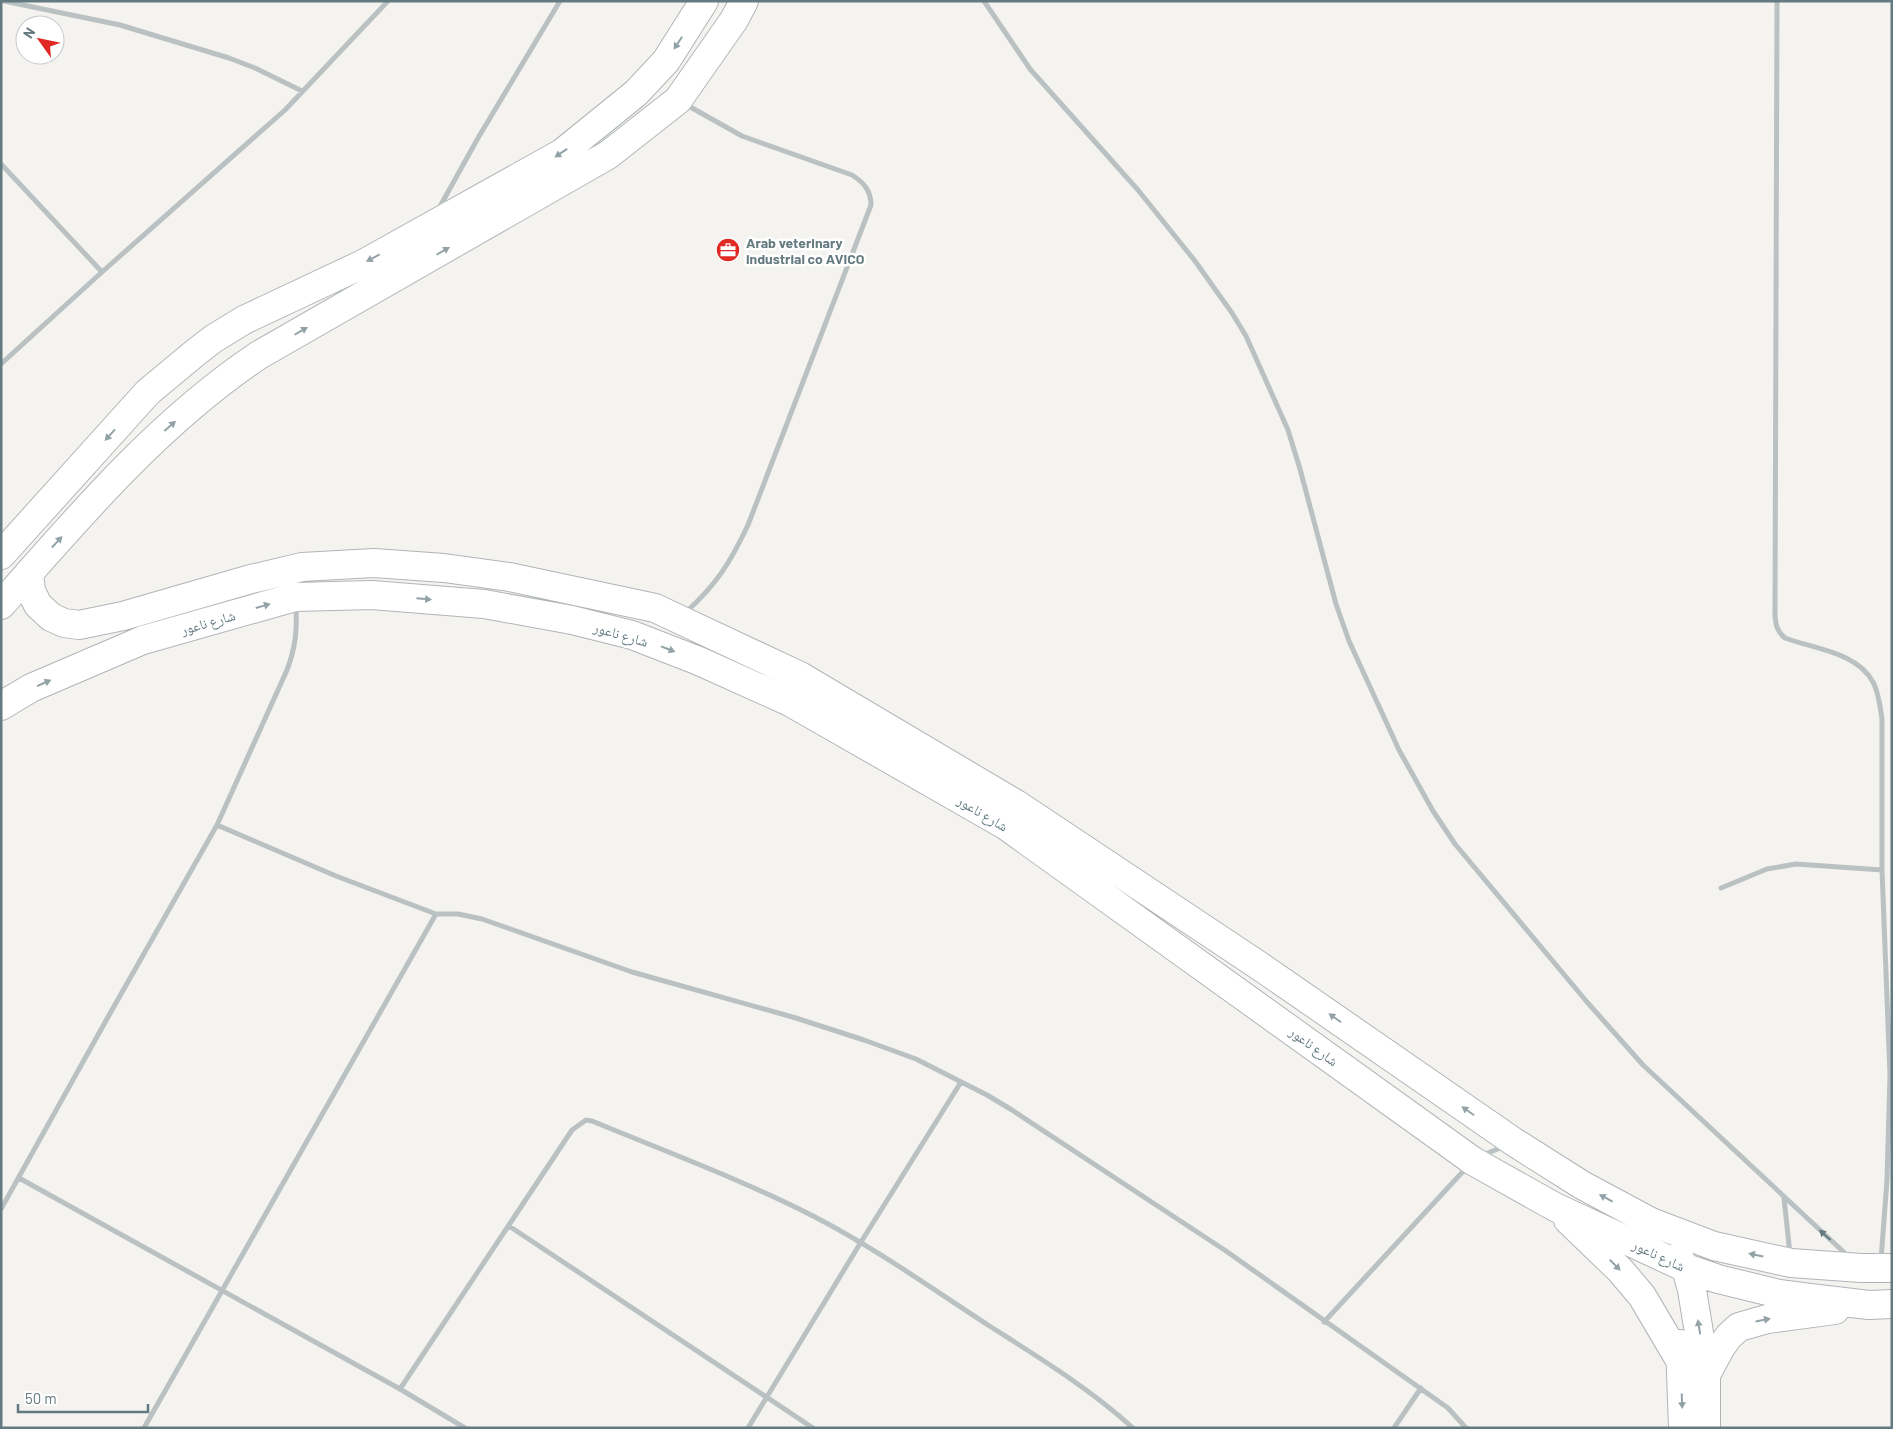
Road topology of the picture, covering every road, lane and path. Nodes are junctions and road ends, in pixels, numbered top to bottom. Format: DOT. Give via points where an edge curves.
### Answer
graph roads {
  1 [pos="4,1"];
  2 [pos="388,1"];
  3 [pos="560,1"];
  4 [pos="704,1"];
  5 [pos="744,1"];
  6 [pos="984,1"];
  7 [pos="1777,1"];
  8 [pos="302,91"];
  9 [pos="678,100"];
  10 [pos="1,164"];
  11 [pos="428,229"];
  12 [pos="102,272"];
  13 [pos="244,320"];
  14 [pos="194,353"];
  15 [pos="259,355"];
  16 [pos="1,364"];
  17 [pos="216,386"];
  18 [pos="1,555"];
  19 [pos="374,563"];
  20 [pos="29,573"];
  21 [pos="372,595"];
  22 [pos="295,597"];
  23 [pos="1,605"];
  24 [pos="678,619"];
  25 [pos="1,706"];
  26 [pos="217,825"];
  27 [pos="1882,870"];
  28 [pos="1721,888"];
  29 [pos="436,914"];
  30 [pos="1891,1076"];
  31 [pos="962,1082"];
  32 [pos="1514,1142"];
  33 [pos="1473,1161"];
  34 [pos="19,1178"];
  35 [pos="1784,1197"];
  36 [pos="1555,1207"];
  37 [pos="1,1209"];
  38 [pos="1651,1222"];
  39 [pos="509,1226"];
  40 [pos="860,1242"];
  41 [pos="1714,1246"];
  42 [pos="1791,1263"];
  43 [pos="1686,1268"];
  44 [pos="1877,1268"];
  45 [pos="222,1292"];
  46 [pos="1880,1304"];
  47 [pos="1324,1322"];
  48 [pos="1681,1362"];
  49 [pos="1706,1375"];
  50 [pos="1421,1388"];
  51 [pos="400,1390"];
  52 [pos="767,1396"];
  53 [pos="144,1428"];
  54 [pos="465,1428"];
  55 [pos="748,1428"];
  56 [pos="812,1428"];
  57 [pos="1133,1428"];
  58 [pos="1394,1428"];
  59 [pos="1466,1428"];
  60 [pos="1683,1428"];
  61 [pos="1706,1428"];
  1 -- 8 [label="street" via="120,25 220,55"];
  2 -- 8 [label="street"];
  3 -- 11 [label="street"];
  4 -- 11 [label="main road, one-way" via="666,61 636,93 562,154"];
  5 -- 9 [label="main road"];
  6 -- 35 [label="street" via="1030,69 1138,190 1195,261 1246,336 1288,430 1349,641 1398,750 1455,844 1643,1065"];
  7 -- 27 [label="street" via="1776,626 1785,638 1846,658 1863,668 1874,682 1882,719"];
  8 -- 12 [label="street"];
  15 -- 9 [label="main road, one-way" via="608,155"];
  9 -- 24 [label="street" via="742,136 852,175 867,188 871,204 748,525 718,580"];
  10 -- 12 [label="street"];
  11 -- 13 [label="main road, one-way" via="363,264"];
  12 -- 16 [label="street"];
  13 -- 14 [label="main road"];
  13 -- 15 [label="main road"];
  14 -- 17 [label="main road"];
  14 -- 18 [label="main road, one-way" via="148,392"];
  15 -- 17 [label="main road"];
  20 -- 17 [label="main road, one-way" via="144,449"];
  19 -- 20 [label="main road, شارع ناعور" via="302,567 79,625 50,617 38,605 31,591"];
  19 -- 21 [label="main road"];
  19 -- 24 [label="main road, شارع ناعور" via="509,576 654,608"];
  20 -- 23 [label="main road"];
  21 -- 22 [label="main road, شارع ناعور"];
  21 -- 33 [label="main road, شارع ناعور, one-way" via="484,604 632,635 700,661 790,702 1005,825"];
  25 -- 22 [label="main road, شارع ناعور, one-way" via="31,688 143,640"];
  22 -- 26 [label="street" via="295,650"];
  32 -- 24 [label="main road, شارع ناعور, one-way" via="1261,967 1016,804 800,676"];
  26 -- 29 [label="street"];
  26 -- 34 [label="street"];
  27 -- 28 [label="street" via="1796,864 1768,869"];
  27 -- 30 [label="street"];
  29 -- 31 [label="street" via="458,914 482,920 632,972 796,1018 916,1059"];
  29 -- 45 [label="street"];
  30 -- 44 [label="street" via="1888,1180"];
  31 -- 40 [label="street"];
  31 -- 47 [label="street" via="1012,1110 1226,1251"];
  32 -- 33 [label="street"];
  38 -- 32 [label="main road, شارع ناعور, one-way" via="1582,1185"];
  33 -- 36 [label="main road, شارع ناعور"];
  33 -- 47 [label="street"];
  34 -- 37 [label="street"];
  34 -- 45 [label="street"];
  35 -- 42 [label="street"];
  44 -- 35 [label="street, one-way"];
  36 -- 43 [label="main road, شارع ناعور"];
  36 -- 48 [label="main road, one-way" via="1642,1296"];
  38 -- 41 [label="main road, شارع ناعور"];
  38 -- 43 [label="main road"];
  39 -- 40 [label="street" via="572,1130 586,1120 747,1185"];
  39 -- 51 [label="street"];
  39 -- 52 [label="street"];
  40 -- 52 [label="street"];
  40 -- 57 [label="street" via="1070,1378"];
  42 -- 41 [label="main road, شارع ناعور, one-way"];
  41 -- 43 [label="main road"];
  42 -- 44 [label="main road, شارع ناعور"];
  43 -- 46 [label="main road, شارع ناعور" via="1779,1294"];
  43 -- 48 [label="main road" via="1676,1289"];
  49 -- 43 [label="main road, one-way"];
  45 -- 51 [label="street"];
  45 -- 53 [label="street"];
  49 -- 46 [label="main road, one-way" via="1721,1347 1739,1327 1767,1319"];
  47 -- 50 [label="street"];
  48 -- 60 [label="main road, one-way"];
  49 -- 61 [label="main road"];
  50 -- 58 [label="street"];
  50 -- 59 [label="street" via="1448,1408"];
  51 -- 54 [label="street"];
  52 -- 55 [label="street"];
  52 -- 56 [label="street"];
}
